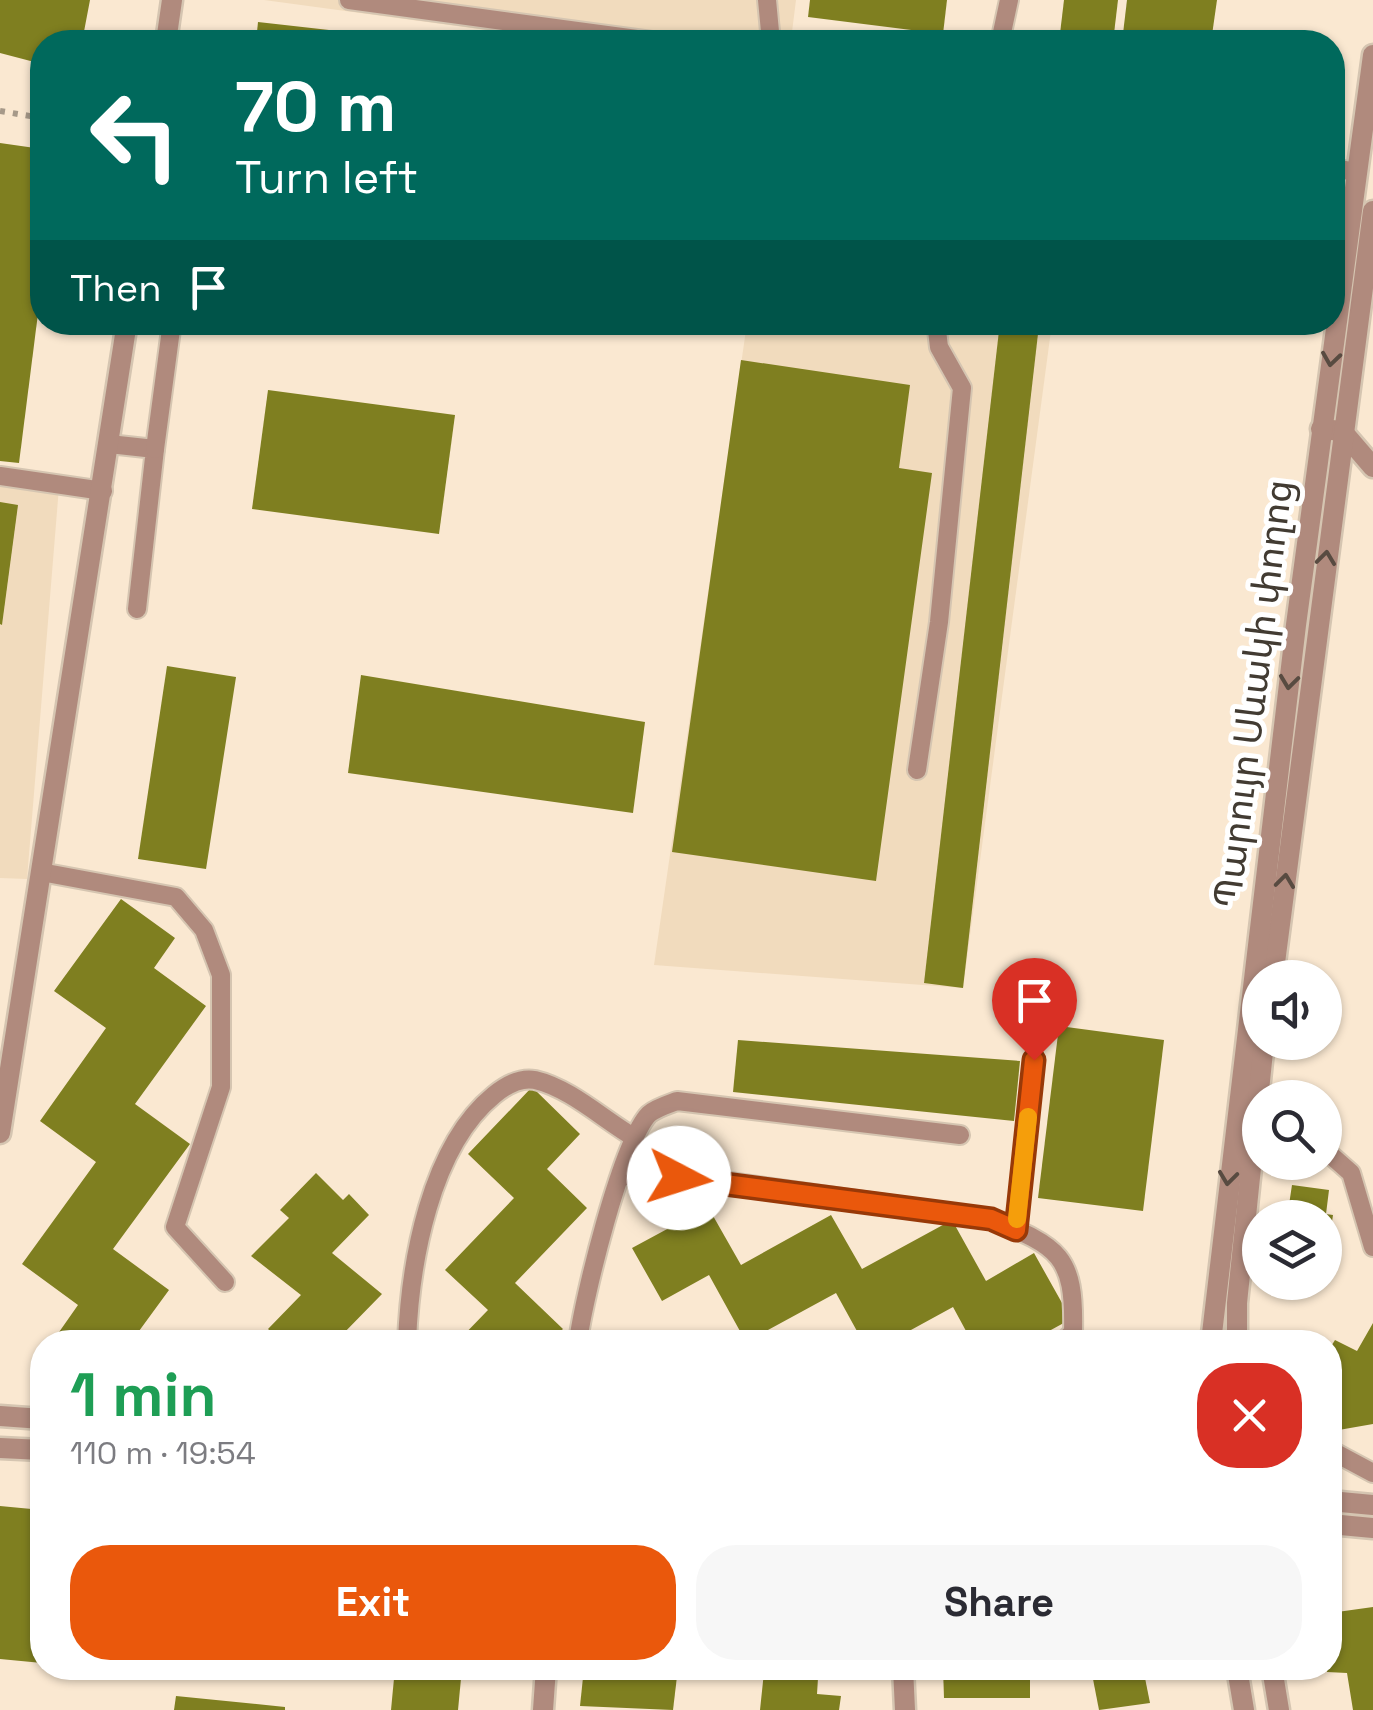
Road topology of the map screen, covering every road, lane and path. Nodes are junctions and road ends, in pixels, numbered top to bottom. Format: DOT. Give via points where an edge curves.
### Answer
graph roads {
  1 [pos="172,0"];
  2 [pos="349,0"];
  3 [pos="767,0"];
  4 [pos="1009,0"];
  5 [pos="168,30"];
  6 [pos="570,30"];
  7 [pos="770,30"];
  8 [pos="1003,30"];
  9 [pos="1373,55"];
  10 [pos="0,111"];
  11 [pos="30,116"];
  12 [pos="1367,140"];
  13 [pos="1345,170"];
  14 [pos="1357,172"];
  15 [pos="1373,211"];
  16 [pos="1345,296"];
  17 [pos="125,335"];
  18 [pos="170,335"];
  19 [pos="938,335"];
  20 [pos="1341,335"];
  21 [pos="1332,430"];
  22 [pos="109,444"];
  23 [pos="156,449"];
  24 [pos="1373,467"];
  25 [pos="0,476"];
  26 [pos="102,491"];
  27 [pos="137,609"];
  28 [pos="917,770"];
  29 [pos="41,872"];
  30 [pos="1275,960"];
  31 [pos="1034,1060"];
  32 [pos="0,1133"];
  33 [pos="960,1135"];
  34 [pos="635,1138"];
  35 [pos="1342,1166"];
  36 [pos="622,1176"];
  37 [pos="1251,1180"];
  38 [pos="1016,1230"];
  39 [pos="1373,1247"];
  40 [pos="225,1282"];
  41 [pos="1237,1303"];
  42 [pos="408,1330"];
  43 [pos="581,1330"];
  44 [pos="1072,1330"];
  45 [pos="1213,1330"];
  46 [pos="1237,1330"];
  47 [pos="1245,1330"];
  48 [pos="0,1416"];
  49 [pos="30,1418"];
  50 [pos="0,1448"];
  51 [pos="30,1449"];
  52 [pos="1342,1457"];
  53 [pos="1373,1474"];
  54 [pos="1342,1502"];
  55 [pos="1373,1506"];
  56 [pos="1342,1525"];
  57 [pos="1373,1528"];
  58 [pos="545,1680"];
  59 [pos="904,1680"];
  60 [pos="1239,1680"];
  61 [pos="1274,1680"];
  62 [pos="543,1710"];
  63 [pos="905,1710"];
  64 [pos="1244,1710"];
  65 [pos="1279,1710"];
  1 -- 5 [label="street"];
  2 -- 6 [label="lane"];
  3 -- 7 [label="lane"];
  4 -- 8 [label="lane"];
  9 -- 12 [label="street, Պարույր Սևակի փողոց"];
  10 -- 11 [label="path"];
  12 -- 14 [label="street, Պարույր Սևակի փողոց"];
  13 -- 14 [label="lane"];
  14 -- 16 [label="street, Պարույր Սևակի փողոց, one-way"];
  15 -- 21 [label="street, Պարույր Սևակի փողոց"];
  17 -- 22 [label="street"];
  18 -- 23 [label="lane"];
  19 -- 28 [label="lane" via="962,388"];
  20 -- 21 [label="street, Պարույր Սևակի փողոց, one-way"];
  21 -- 24 [label="street"];
  30 -- 21 [label="street, Պարույր Սևակի փողոց, one-way"];
  21 -- 45 [label="street, Պարույր Սևակի փողոց, one-way"];
  22 -- 23 [label="lane"];
  22 -- 26 [label="street"];
  23 -- 27 [label="lane"];
  25 -- 26 [label="lane"];
  26 -- 29 [label="street"];
  29 -- 32 [label="street"];
  29 -- 40 [label="lane" via="176,897 204,930 220,975 221,1087 175,1227"];
  31 -- 38 [label="lane"];
  33 -- 34 [label="lane" via="677,1101 650,1113"];
  34 -- 36 [label="lane"];
  34 -- 42 [label="lane" via="532,1079 508,1084 472,1113 449,1146 430,1204"];
  35 -- 39 [label="lane"];
  36 -- 38 [label="lane" via="726,1182 991,1219"];
  36 -- 43 [label="lane"];
  37 -- 41 [label="street"];
  38 -- 44 [label="lane" via="1060,1256 1068,1270"];
  41 -- 46 [label="street"];
  41 -- 47 [label="lane"];
  48 -- 49 [label="street"];
  50 -- 51 [label="street"];
  52 -- 53 [label="lane"];
  54 -- 55 [label="street"];
  56 -- 57 [label="street"];
  58 -- 62 [label="street"];
  59 -- 63 [label="street"];
  60 -- 64 [label="street"];
  61 -- 65 [label="street"];
}
